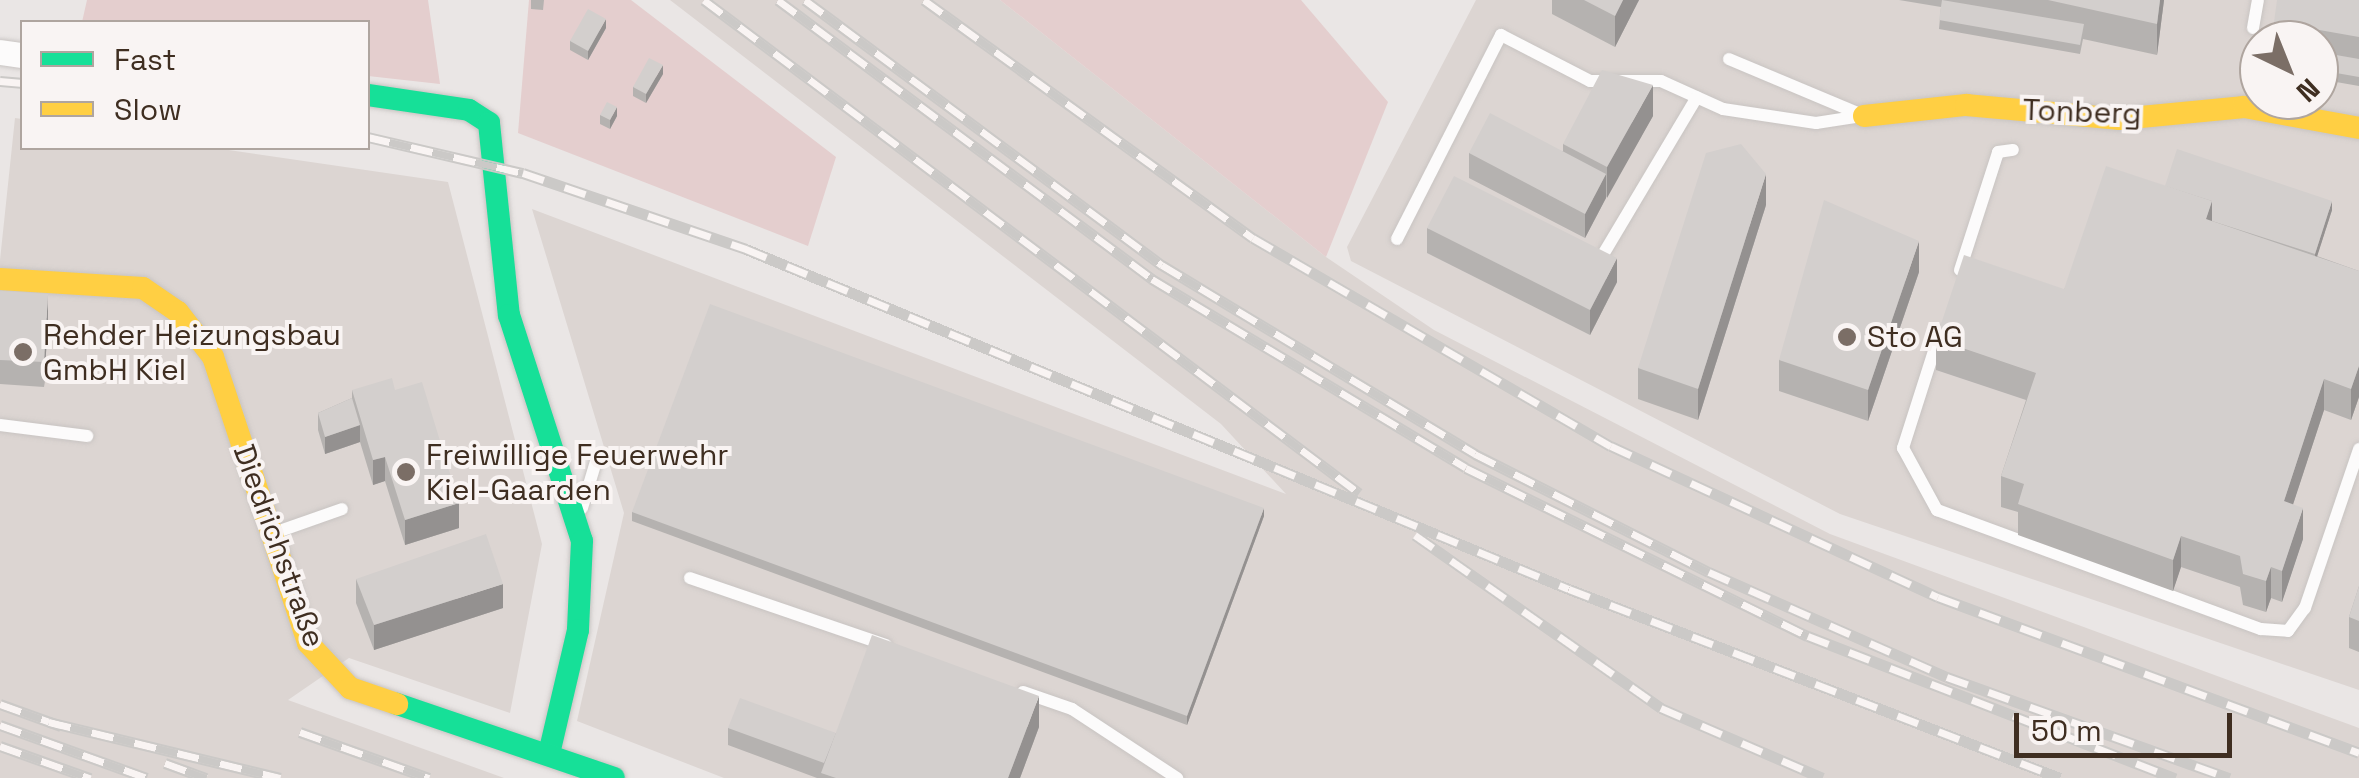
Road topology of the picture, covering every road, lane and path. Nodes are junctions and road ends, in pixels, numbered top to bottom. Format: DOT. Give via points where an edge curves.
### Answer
graph roads {
  1 [pos="1729,59"];
  2 [pos="370,95"];
  3 [pos="1697,97"];
  4 [pos="1864,116"];
  5 [pos="2359,128"];
  6 [pos="2013,150"];
  7 [pos="1431,173"];
  8 [pos="1448,182"];
  9 [pos="1397,239"];
  10 [pos="1588,251"];
  11 [pos="0,279"];
  12 [pos="1956,282"];
  13 [pos="1944,318"];
  14 [pos="0,426"];
  15 [pos="87,436"];
  16 [pos="2359,449"];
  17 [pos="597,458"];
  18 [pos="342,508"];
  19 [pos="577,526"];
  20 [pos="271,534"];
  21 [pos="690,578"];
  22 [pos="908,653"];
  23 [pos="999,684"];
  24 [pos="549,754"];
  25 [pos="614,778"];
  26 [pos="1177,778"];
  1 -- 4 [label="lane"];
  2 -- 19 [label="street" via="469,110 489,123 509,314"];
  3 -- 4 [label="lane" via="1816,122"];
  3 -- 7 [label="lane" via="1661,81 1590,81 1501,35"];
  3 -- 10 [label="lane" via="1606,260"];
  4 -- 5 [label="street, Tonberg" via="1966,105 2120,119 2244,107"];
  6 -- 12 [label="lane" via="1998,152"];
  7 -- 8 [label="lane"];
  7 -- 9 [label="lane"];
  11 -- 20 [label="street, Diedrichstraße" via="143,288 178,312 213,357"];
  13 -- 16 [label="lane" via="1903,448 1937,510 2261,629 2288,630 2305,608"];
  14 -- 15 [label="lane"];
  17 -- 19 [label="lane"];
  18 -- 20 [label="lane"];
  19 -- 24 [label="street" via="578,630"];
  20 -- 24 [label="street, Diedrichstraße" via="308,643 329,672 350,688"];
  21 -- 22 [label="lane"];
  23 -- 26 [label="lane" via="1072,709"];
  24 -- 25 [label="street, Diedrichstraße"];
}
